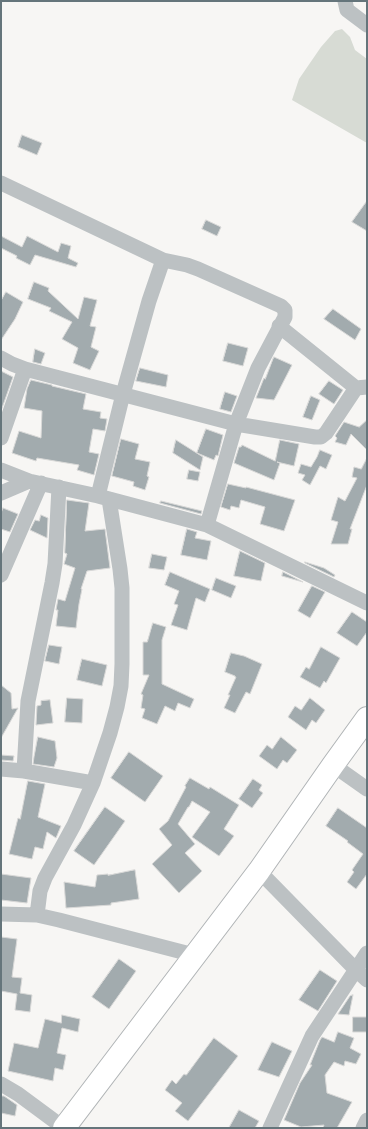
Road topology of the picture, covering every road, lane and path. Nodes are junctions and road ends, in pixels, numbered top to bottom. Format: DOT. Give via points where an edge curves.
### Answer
graph roads {
  1 [pos="332,1"];
  2 [pos="346,5"];
  3 [pos="367,25"];
  4 [pos="1,183"];
  5 [pos="163,260"];
  6 [pos="279,326"];
  7 [pos="1,358"];
  8 [pos="25,369"];
  9 [pos="362,388"];
  10 [pos="123,394"];
  11 [pos="236,424"];
  12 [pos="1,438"];
  13 [pos="1,470"];
  14 [pos="35,482"];
  15 [pos="59,487"];
  16 [pos="1,493"];
  17 [pos="103,498"];
  18 [pos="207,524"];
  19 [pos="1,575"];
  20 [pos="367,603"];
  21 [pos="367,718"];
  22 [pos="333,765"];
  23 [pos="1,769"];
  24 [pos="24,771"];
  25 [pos="93,783"];
  26 [pos="367,789"];
  27 [pos="259,871"];
  28 [pos="1,914"];
  29 [pos="37,915"];
  30 [pos="367,953"];
  31 [pos="194,956"];
  32 [pos="362,975"];
  33 [pos="1,1084"];
  34 [pos="367,1120"];
  35 [pos="64,1128"];
  36 [pos="270,1128"];
  37 [pos="363,1128"];
  1 -- 2 [label="street"];
  2 -- 3 [label="street"];
  4 -- 5 [label="street"];
  5 -- 6 [label="street" via="198,269 281,306 285,310"];
  5 -- 10 [label="street"];
  6 -- 9 [label="street"];
  6 -- 11 [label="street" via="258,368"];
  7 -- 8 [label="street"];
  8 -- 10 [label="street"];
  8 -- 12 [label="street"];
  9 -- 11 [label="street" via="320,437"];
  10 -- 11 [label="street"];
  10 -- 17 [label="street"];
  11 -- 18 [label="street"];
  13 -- 14 [label="street"];
  14 -- 15 [label="street"];
  14 -- 16 [label="street"];
  14 -- 19 [label="street"];
  15 -- 17 [label="street"];
  15 -- 24 [label="street" via="55,564 28,700"];
  17 -- 18 [label="street"];
  17 -- 25 [label="street" via="120,569 122,664 117,707"];
  18 -- 20 [label="street"];
  21 -- 22 [label="highway"];
  22 -- 26 [label="street"];
  22 -- 27 [label="highway"];
  23 -- 24 [label="street"];
  24 -- 25 [label="street"];
  25 -- 29 [label="street" via="45,878 40,891"];
  27 -- 31 [label="highway"];
  27 -- 32 [label="street"];
  28 -- 29 [label="street"];
  29 -- 31 [label="street"];
  30 -- 32 [label="street"];
  31 -- 35 [label="highway"];
  32 -- 36 [label="street" via="312,1036"];
  33 -- 35 [label="street"];
  34 -- 37 [label="street"];
}
